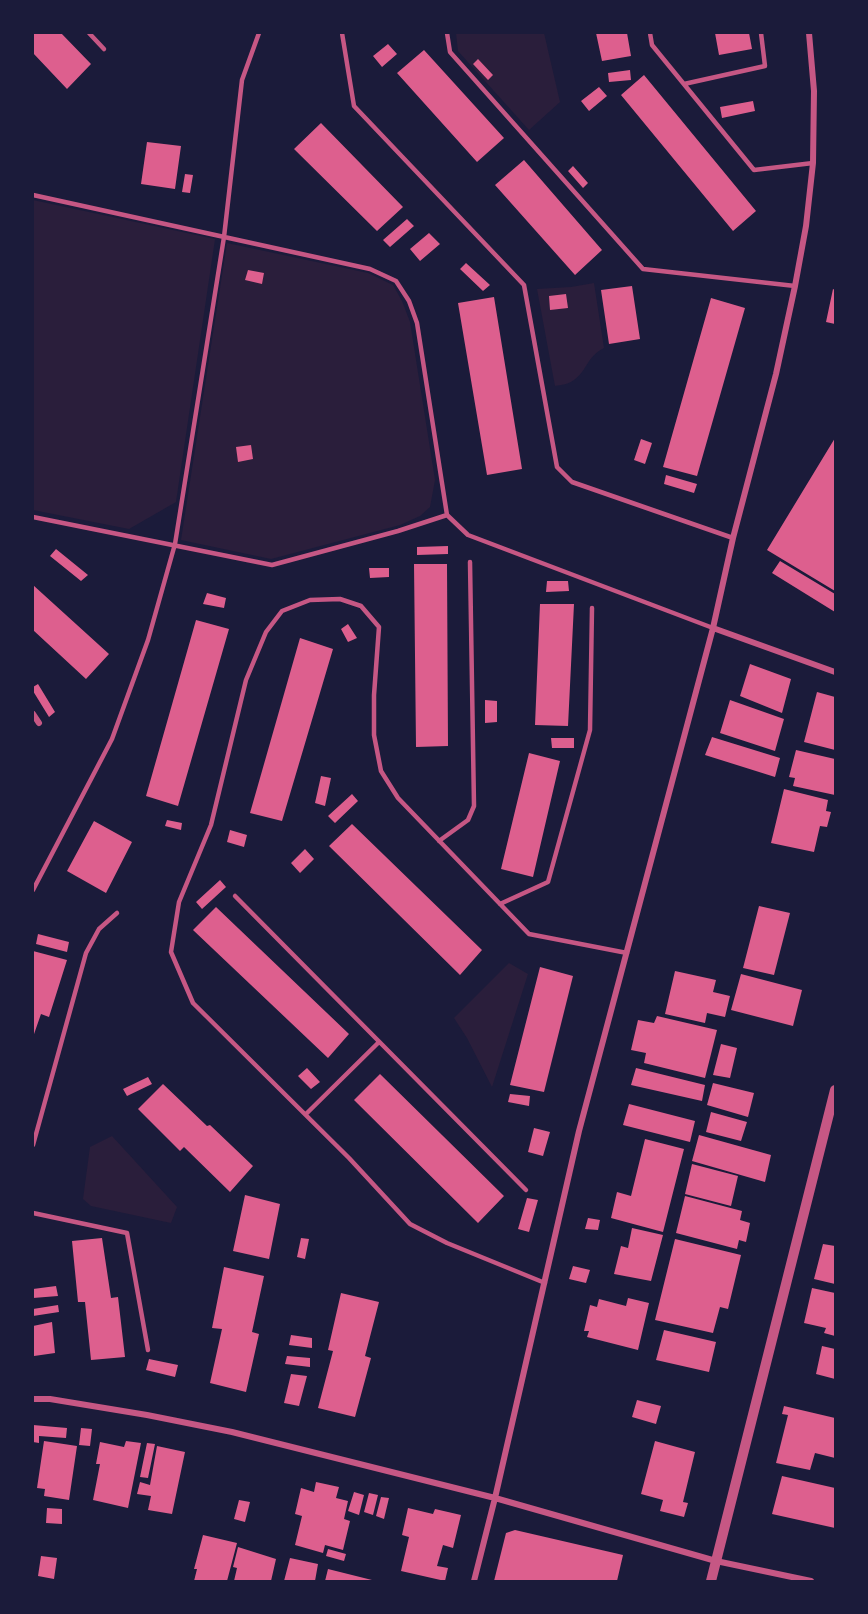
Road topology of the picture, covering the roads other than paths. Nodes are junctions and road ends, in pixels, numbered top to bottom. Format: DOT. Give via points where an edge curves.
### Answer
graph roads {
  1 [pos="89,33"];
  2 [pos="259,33"];
  3 [pos="342,33"];
  4 [pos="447,33"];
  5 [pos="650,33"];
  6 [pos="760,33"];
  7 [pos="808,33"];
  8 [pos="104,49"];
  9 [pos="684,84"];
  10 [pos="813,163"];
  11 [pos="33,195"];
  12 [pos="224,237"];
  13 [pos="795,286"];
  14 [pos="447,515"];
  15 [pos="33,517"];
  16 [pos="733,538"];
  17 [pos="175,544"];
  18 [pos="470,562"];
  19 [pos="592,608"];
  20 [pos="713,628"];
  21 [pos="835,672"];
  22 [pos="33,714"];
  23 [pos="39,723"];
  24 [pos="440,841"];
  25 [pos="33,890"];
  26 [pos="235,896"];
  27 [pos="500,904"];
  28 [pos="117,913"];
  29 [pos="627,953"];
  30 [pos="379,1042"];
  31 [pos="835,1090"];
  32 [pos="306,1114"];
  33 [pos="33,1145"];
  34 [pos="526,1190"];
  35 [pos="33,1213"];
  36 [pos="544,1283"];
  37 [pos="148,1350"];
  38 [pos="33,1399"];
  39 [pos="495,1498"];
  40 [pos="716,1561"];
  41 [pos="474,1581"];
  42 [pos="711,1581"];
  43 [pos="811,1581"];
  1 -- 8 [label="lane"];
  2 -- 12 [label="lane" via="242,80"];
  3 -- 16 [label="lane" via="354,106 524,285 557,467 572,482"];
  4 -- 13 [label="lane" via="450,52 643,269"];
  5 -- 9 [label="lane" via="652,45"];
  6 -- 9 [label="lane" via="765,66"];
  7 -- 10 [label="street" via="814,91"];
  9 -- 10 [label="lane" via="754,170"];
  10 -- 13 [label="street"];
  11 -- 12 [label="lane"];
  12 -- 14 [label="lane" via="370,269 396,281 409,300 417,323"];
  12 -- 17 [label="lane"];
  13 -- 16 [label="street"];
  14 -- 17 [label="lane" via="272,565"];
  14 -- 20 [label="lane" via="468,534"];
  15 -- 17 [label="lane"];
  16 -- 20 [label="street"];
  17 -- 25 [label="lane" via="148,640 112,740"];
  18 -- 24 [label="lane" via="474,806 468,820"];
  19 -- 27 [label="lane" via="590,730 548,882"];
  20 -- 21 [label="street"];
  20 -- 29 [label="street"];
  22 -- 23 [label="street"];
  24 -- 27 [label="lane"];
  24 -- 32 [label="lane" via="398,798 381,771 374,735 379,627 362,606 340,599 310,600 282,611 266,632 246,680 211,825 179,902 171,952 193,1003"];
  26 -- 30 [label="lane"];
  27 -- 29 [label="lane" via="529,934"];
  28 -- 33 [label="lane" via="99,929 86,953"];
  29 -- 36 [label="street" via="579,1131"];
  30 -- 32 [label="lane"];
  30 -- 34 [label="lane"];
  31 -- 40 [label="street"];
  32 -- 36 [label="lane" via="410,1224"];
  35 -- 37 [label="lane" via="128,1233"];
  36 -- 39 [label="street"];
  38 -- 39 [label="street" via="147,1414 232,1432"];
  39 -- 40 [label="street"];
  39 -- 41 [label="street"];
  40 -- 42 [label="street"];
  40 -- 43 [label="street"];
}
